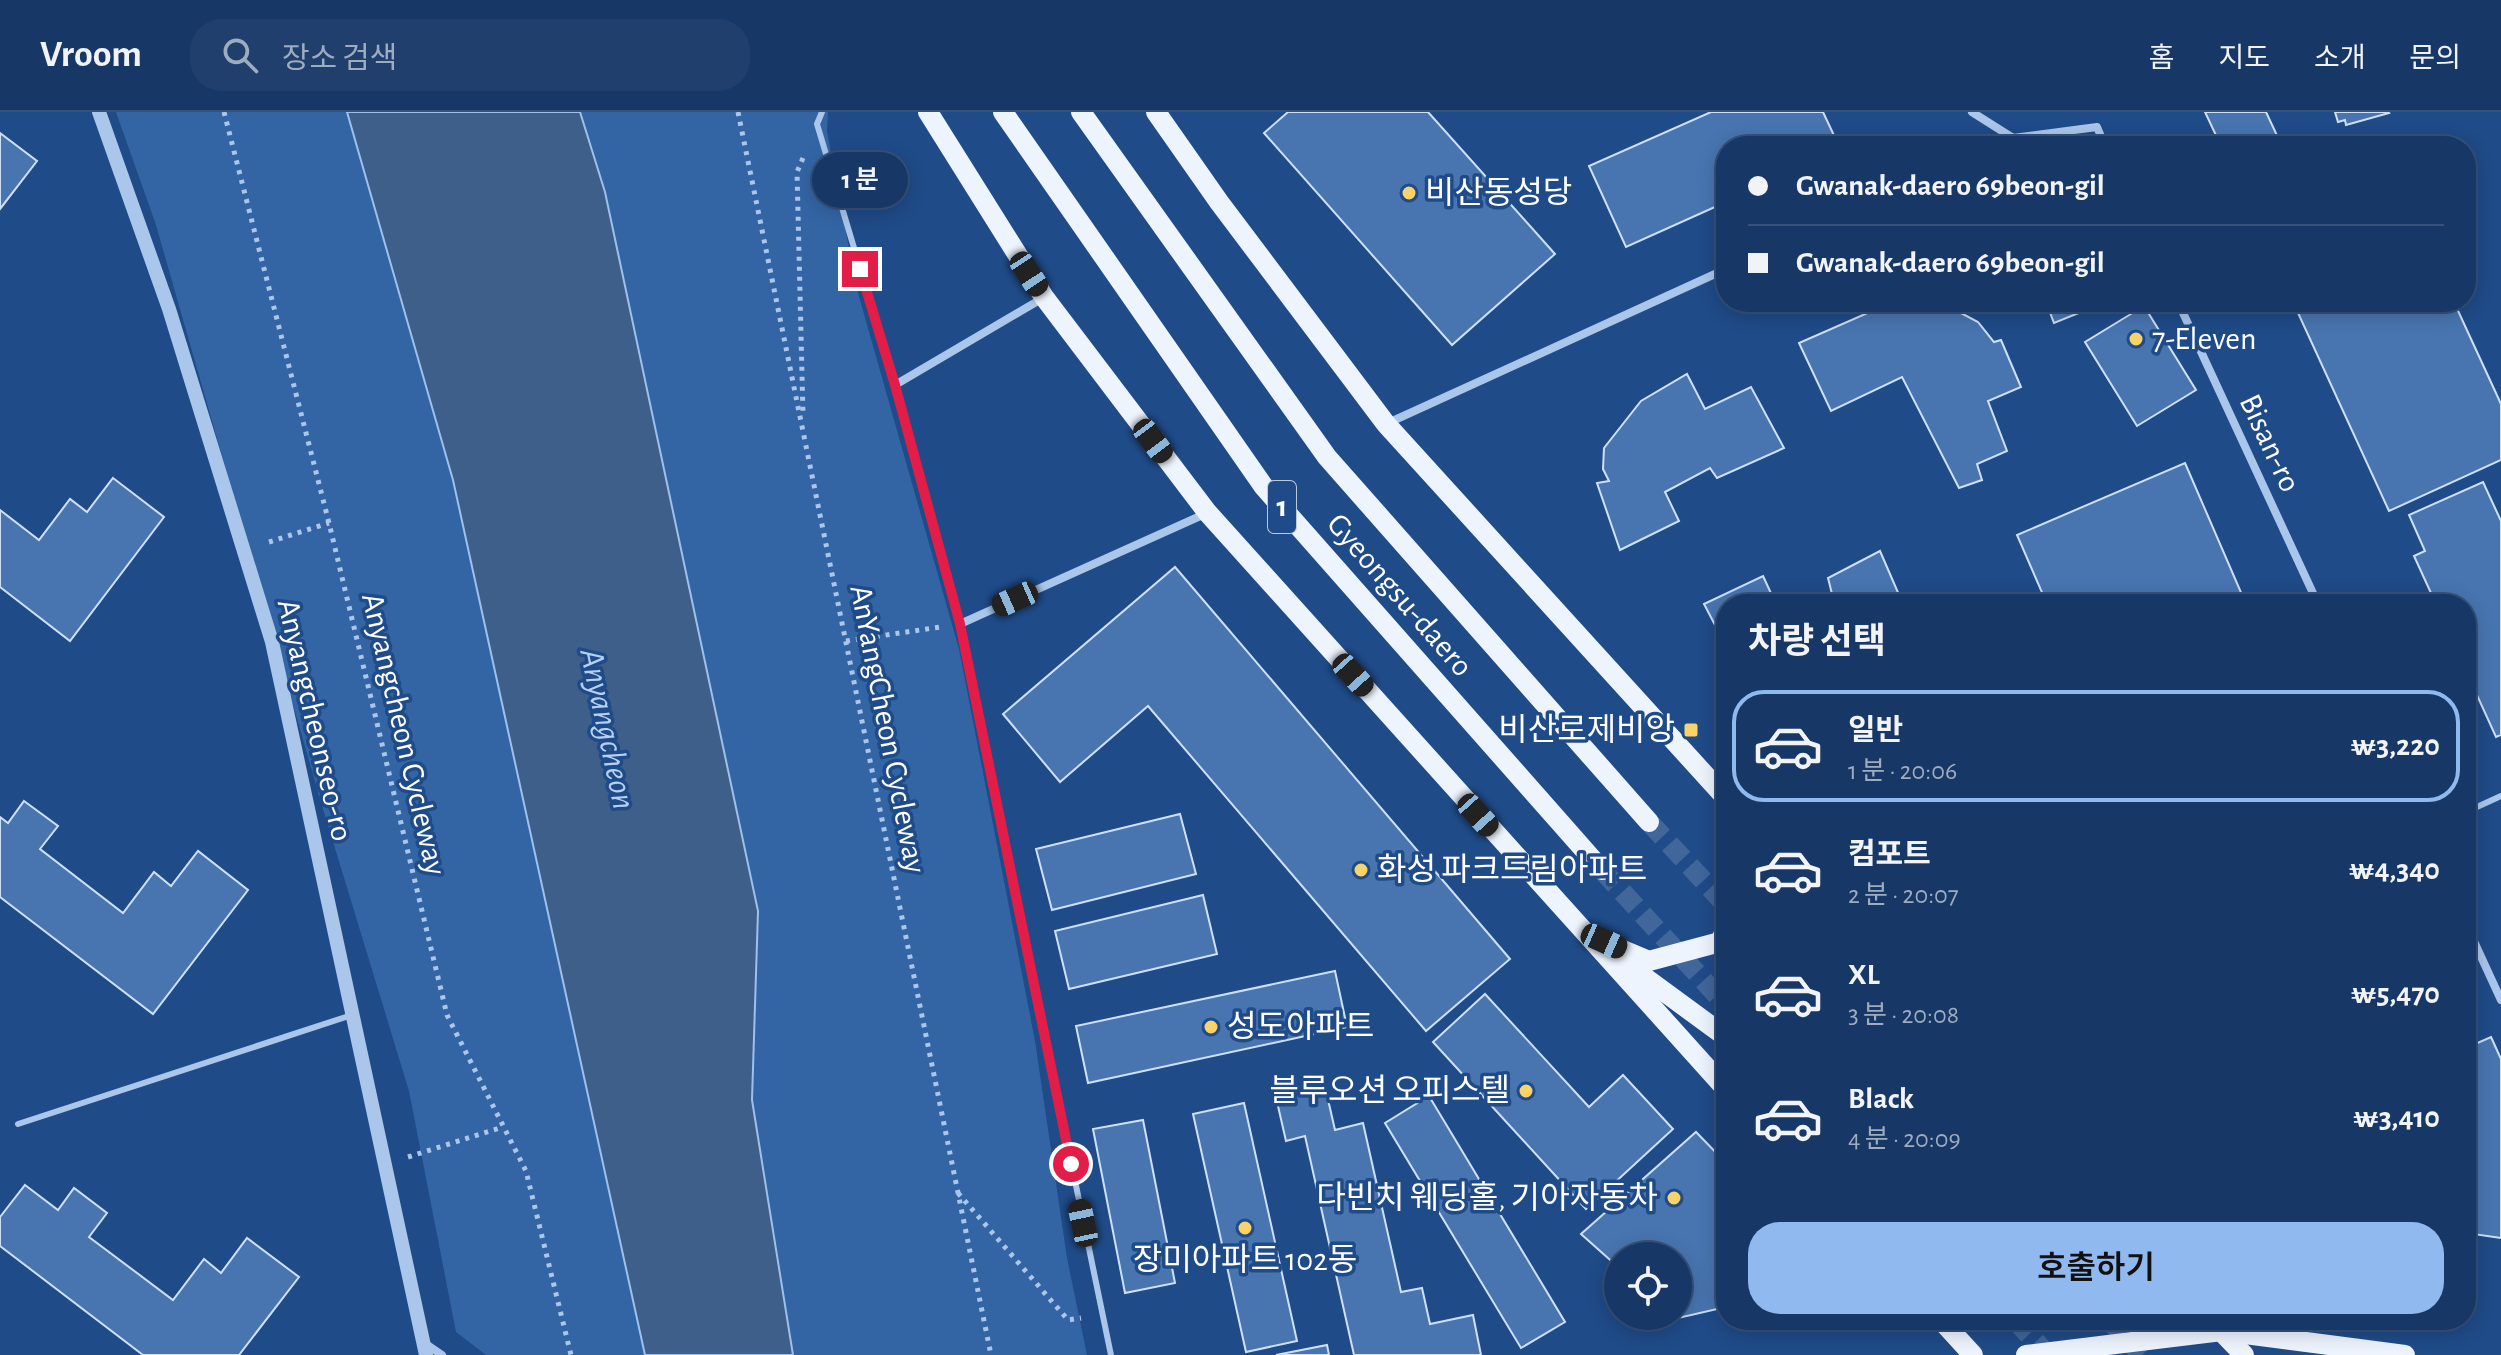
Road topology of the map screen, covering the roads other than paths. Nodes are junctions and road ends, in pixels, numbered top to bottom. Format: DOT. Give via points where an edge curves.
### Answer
graph roads {
  1 [pos="99,112"];
  2 [pos="822,112"];
  3 [pos="928,112"];
  4 [pos="1003,112"];
  5 [pos="1081,112"];
  6 [pos="1156,112"];
  7 [pos="1972,112"];
  8 [pos="2010,136"];
  9 [pos="2028,136"];
  10 [pos="2101,136"];
  11 [pos="1716,274"];
  12 [pos="1044,297"];
  13 [pos="2183,312"];
  14 [pos="895,385"];
  15 [pos="1386,424"];
  16 [pos="1207,512"];
  17 [pos="2313,594"];
  18 [pos="960,624"];
  19 [pos="1716,787"];
  20 [pos="2501,796"];
  21 [pos="2476,807"];
  22 [pos="1649,822"];
  23 [pos="1602,870"];
  24 [pos="1582,931"];
  25 [pos="1716,943"];
  26 [pos="2476,946"];
  27 [pos="2501,1000"];
  28 [pos="352,1015"];
  29 [pos="1716,1030"];
  30 [pos="1716,1078"];
  31 [pos="18,1124"];
  32 [pos="1950,1330"];
  33 [pos="2190,1330"];
  34 [pos="2220,1330"];
  35 [pos="2242,1330"];
  36 [pos="424,1349"];
  37 [pos="442,1355"];
  38 [pos="1111,1355"];
  39 [pos="1973,1355"];
  40 [pos="2026,1355"];
  41 [pos="2244,1355"];
  42 [pos="2405,1355"];
  1 -- 28 [label="street, Anyangcheonseo-ro" via="169,309 272,642"];
  2 -- 14 [label="lane" via="817,124"];
  3 -- 12 [label="main road"];
  4 -- 23 [label="main road, Gyeongsu-daero / 1" via="1264,487"];
  5 -- 22 [label="main road, Gyeongsu-daero / 1" via="1327,457"];
  6 -- 15 [label="main road"];
  7 -- 8 [label="street"];
  9 -- 10 [label="street" via="2097,127"];
  11 -- 15 [label="street"];
  12 -- 14 [label="street"];
  12 -- 16 [label="main road"];
  13 -- 17 [label="street, Bisan-ro"];
  14 -- 18 [label="lane"];
  15 -- 19 [label="main road"];
  16 -- 18 [label="street"];
  16 -- 24 [label="main road"];
  18 -- 38 [label="lane"];
  20 -- 21 [label="lane"];
  24 -- 25 [label="main road" via="1649,961"];
  24 -- 29 [label="main road"];
  24 -- 30 [label="main road"];
  26 -- 27 [label="street"];
  28 -- 31 [label="lane"];
  28 -- 36 [label="street, Anyangcheonseo-ro"];
  32 -- 39 [label="main road"];
  33 -- 40 [label="main road"];
  34 -- 41 [label="main road"];
  35 -- 42 [label="main road"];
  36 -- 37 [label="street"];
}
